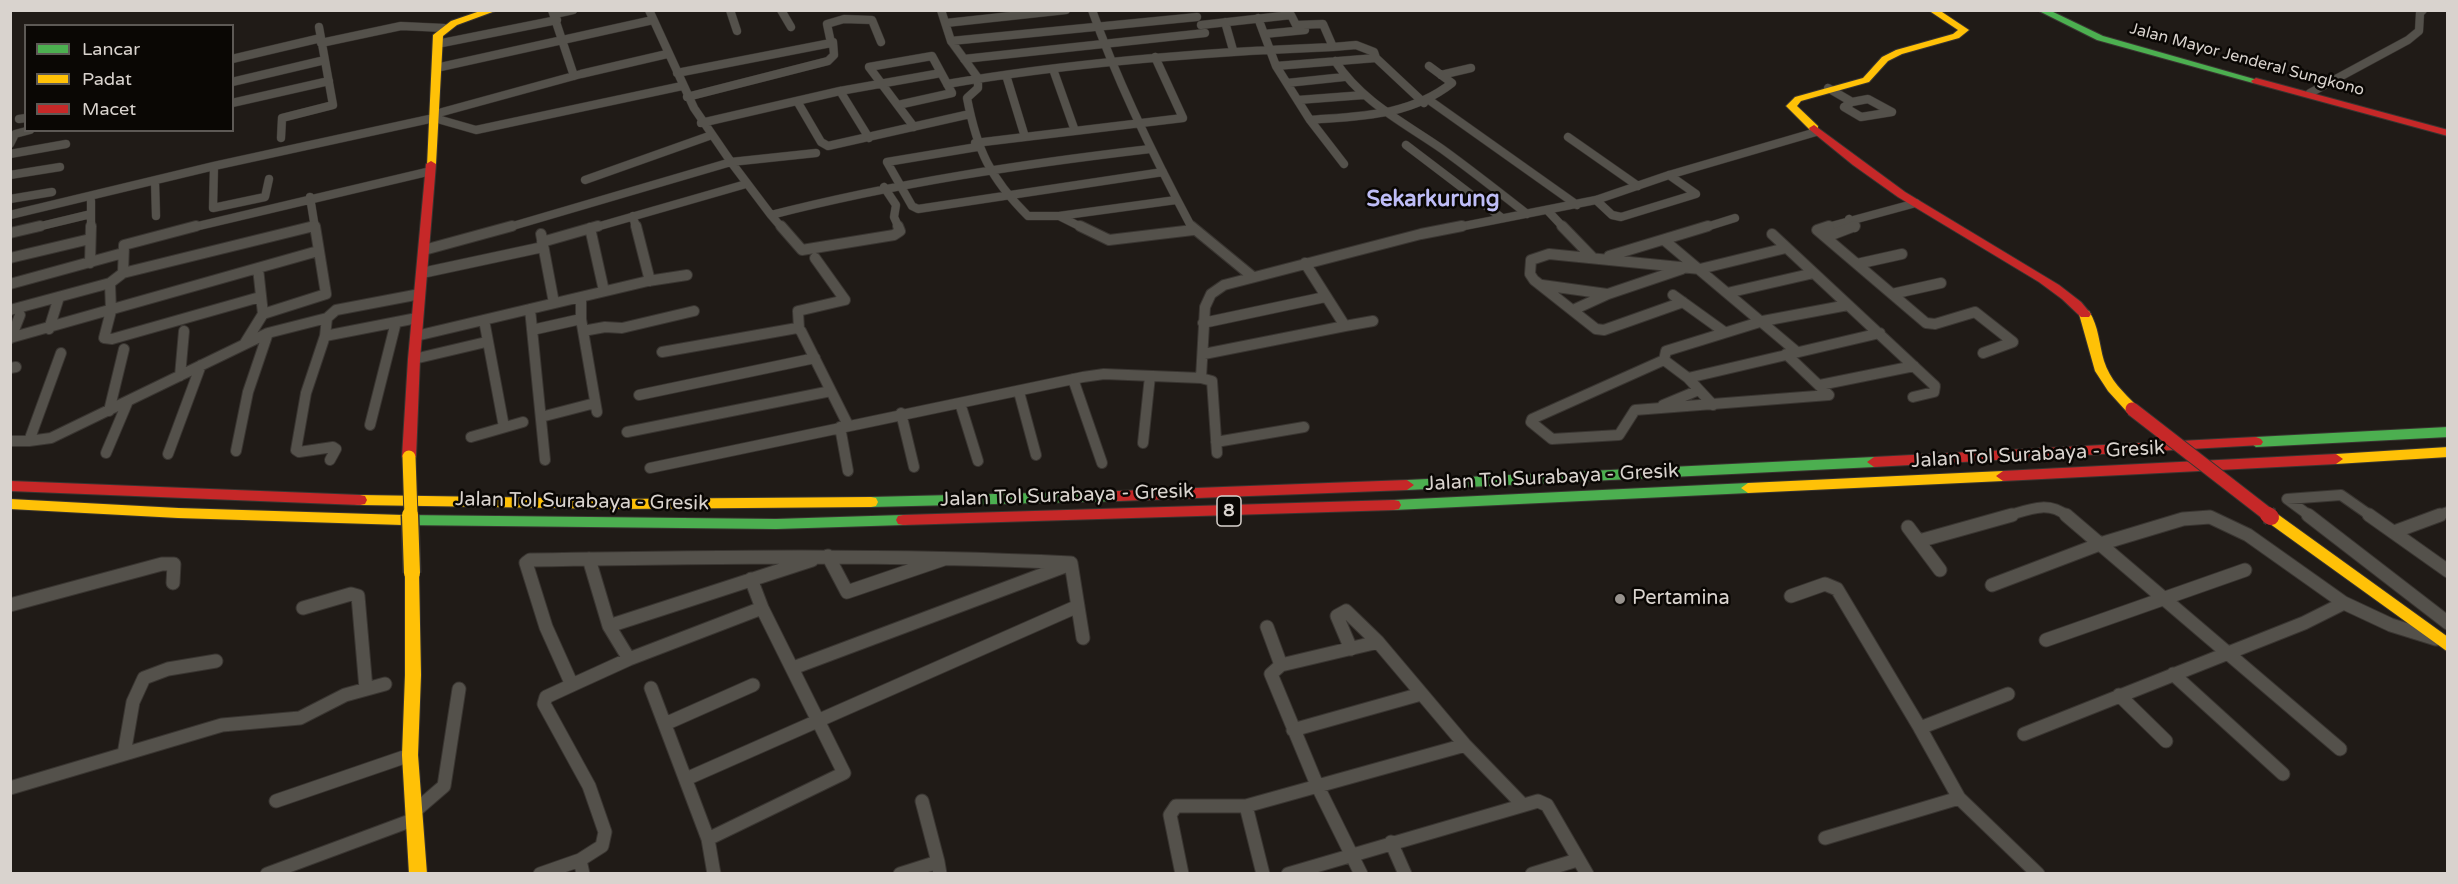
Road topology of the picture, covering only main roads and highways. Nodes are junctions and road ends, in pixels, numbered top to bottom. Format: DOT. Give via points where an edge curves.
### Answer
graph roads {
  1 [pos="494,10"];
  2 [pos="1932,10"];
  3 [pos="2041,10"];
  4 [pos="2448,133"];
  5 [pos="2448,432"];
  6 [pos="2448,452"];
  7 [pos="10,486"];
  8 [pos="10,504"];
  9 [pos="2444,643"];
  10 [pos="418,873"];
  1 -- 10 [label="main road, bridge" via="444,28 437,44 409,457 413,675 410,755"];
  2 -- 9 [label="main road, bridge" via="1964,30 1885,59 1866,80 1828,88 1798,99 1791,106 1816,132 1916,203 2076,304 2093,326 2102,374 2132,409"];
  3 -- 4 [label="main road, Jalan Mayor Jenderal Sungkono" via="2100,38"];
  5 -- 7 [label="main road, Jalan Tol Surabaya - Gresik / 8" via="1386,486 972,499 471,503"];
  6 -- 8 [label="main road, Jalan Tol Surabaya - Gresik / 8" via="1456,502 776,524 350,519"];
}
